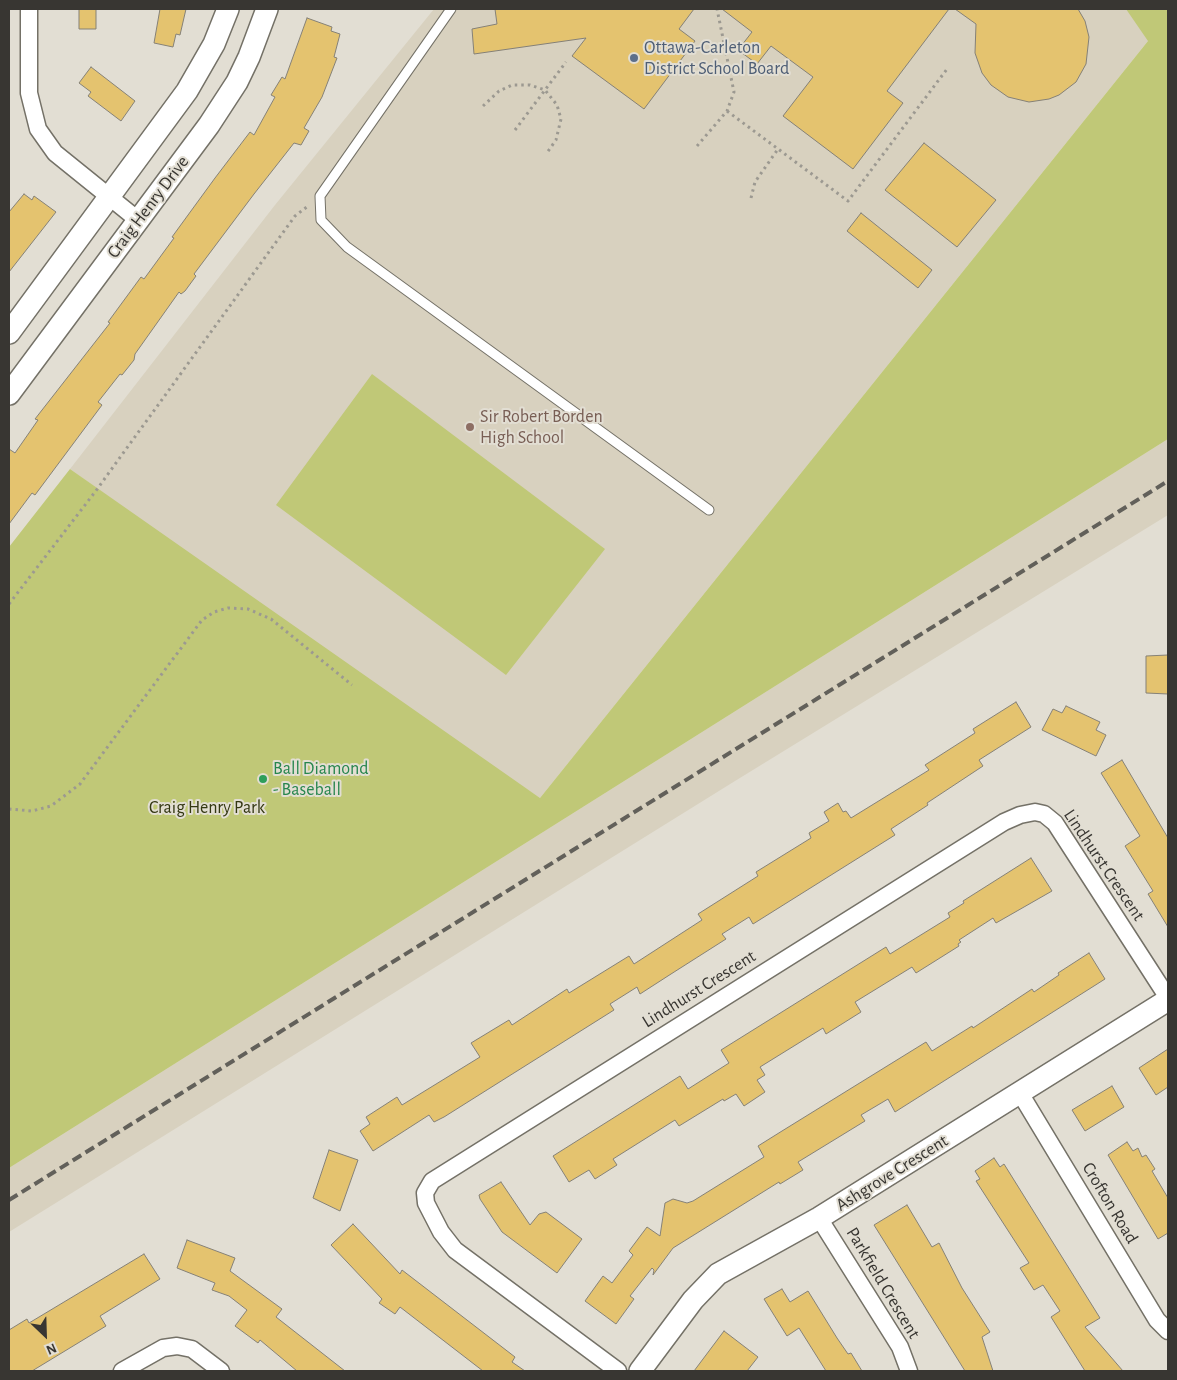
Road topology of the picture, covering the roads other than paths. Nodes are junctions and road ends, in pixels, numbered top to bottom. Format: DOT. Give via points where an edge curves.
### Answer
graph roads {
  1 [pos="29,9"];
  2 [pos="228,9"];
  3 [pos="267,9"];
  4 [pos="451,9"];
  5 [pos="109,197"];
  6 [pos="138,220"];
  7 [pos="9,334"];
  8 [pos="9,394"];
  9 [pos="708,510"];
  10 [pos="1168,999"];
  11 [pos="1020,1092"];
  12 [pos="819,1218"];
  13 [pos="1168,1331"];
  14 [pos="122,1371"];
  15 [pos="221,1371"];
  16 [pos="618,1371"];
  17 [pos="640,1371"];
  18 [pos="909,1371"];
  1 -- 5 [label="street" via="29,93 38,129 55,153"];
  2 -- 5 [label="street, Craig Henry Drive" via="214,44 192,83"];
  3 -- 6 [label="street, Craig Henry Drive" via="237,82"];
  4 -- 9 [label="lane" via="320,196 321,220 347,247"];
  5 -- 6 [label="street"];
  5 -- 7 [label="street, Craig Henry Drive"];
  6 -- 8 [label="street, Craig Henry Drive"];
  10 -- 11 [label="street, Ashgrove Crescent"];
  10 -- 16 [label="street, Lindhurst Crescent" via="1055,823 1044,814 1020,815 1004,822 432,1181 425,1193 426,1203 455,1250"];
  11 -- 12 [label="street, Ashgrove Crescent"];
  11 -- 13 [label="street, Crofton Road" via="1157,1320"];
  12 -- 17 [label="street, Ashgrove Crescent" via="718,1274"];
  12 -- 18 [label="street, Parkfield Crescent" via="900,1346"];
  14 -- 15 [label="street" via="163,1348 176,1346 192,1348"];
}
